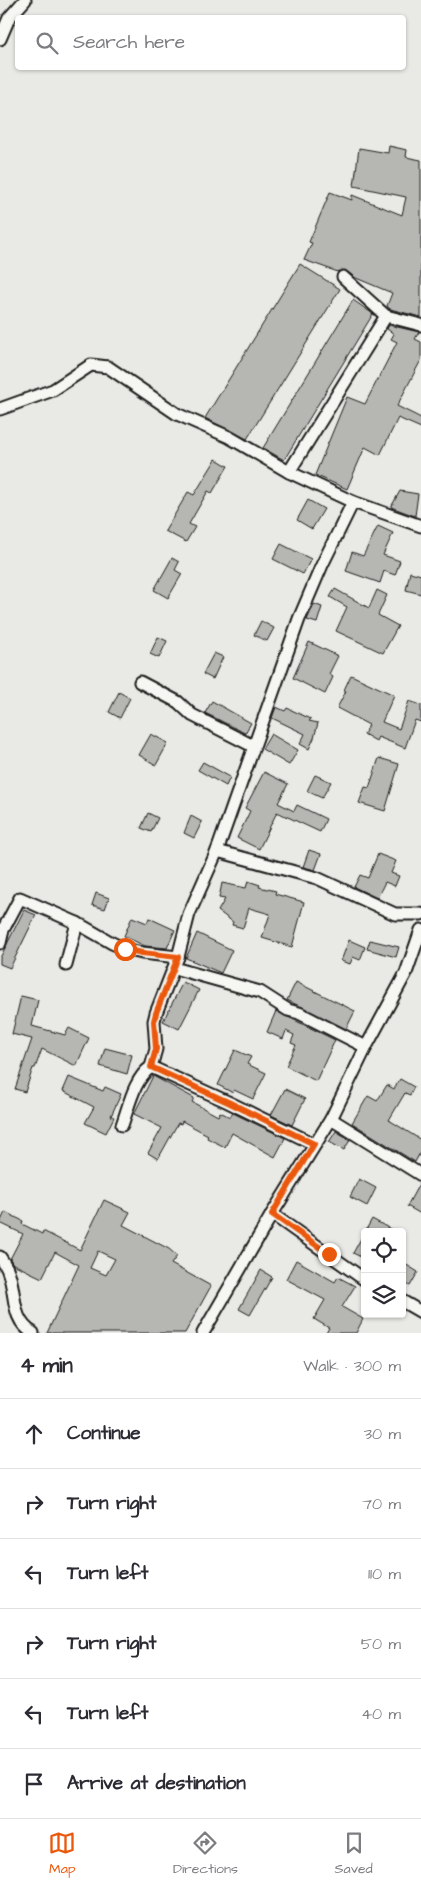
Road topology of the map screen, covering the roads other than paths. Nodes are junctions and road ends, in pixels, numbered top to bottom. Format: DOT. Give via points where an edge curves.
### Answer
graph roads {
  1 [pos="24,0"];
  2 [pos="0,39"];
  3 [pos="343,277"];
  4 [pos="386,316"];
  5 [pos="421,324"];
  6 [pos="0,409"];
  7 [pos="288,472"];
  8 [pos="354,502"];
  9 [pos="421,526"];
  10 [pos="140,682"];
  11 [pos="253,746"];
  12 [pos="217,851"];
  13 [pos="421,914"];
  14 [pos="77,923"];
  15 [pos="421,930"];
  16 [pos="0,943"];
  17 [pos="176,963"];
  18 [pos="66,965"];
  19 [pos="366,1047"];
  20 [pos="151,1067"];
  21 [pos="331,1119"];
  22 [pos="122,1125"];
  23 [pos="314,1144"];
  24 [pos="421,1175"];
  25 [pos="272,1214"];
  26 [pos="0,1257"];
  27 [pos="361,1277"];
  28 [pos="406,1303"];
  29 [pos="421,1312"];
  30 [pos="33,1333"];
  31 [pos="203,1333"];
  1 -- 2 [label="street" via="9,18"];
  3 -- 4 [label="street"];
  4 -- 5 [label="street"];
  4 -- 7 [label="street"];
  6 -- 7 [label="street" via="53,390 91,365 108,366 177,414 229,437"];
  7 -- 8 [label="street"];
  8 -- 9 [label="street"];
  8 -- 11 [label="street" via="299,619"];
  10 -- 11 [label="street" via="178,702 192,715"];
  11 -- 12 [label="street"];
  12 -- 13 [label="street" via="317,878 396,914"];
  12 -- 17 [label="street" via="189,914"];
  14 -- 16 [label="street" via="20,898 3,930"];
  14 -- 17 [label="street" via="125,949"];
  14 -- 18 [label="street"];
  15 -- 19 [label="street" via="406,974"];
  17 -- 19 [label="street" via="260,992 288,1010"];
  17 -- 20 [label="street" via="154,1021 156,1049"];
  19 -- 21 [label="street"];
  20 -- 22 [label="street" via="137,1084"];
  20 -- 23 [label="street"];
  21 -- 23 [label="street"];
  21 -- 24 [label="street"];
  23 -- 25 [label="street"];
  25 -- 27 [label="street"];
  25 -- 31 [label="street"];
  26 -- 30 [label="street" via="8,1271 17,1317 24,1328"];
  28 -- 29 [label="street"];
}
